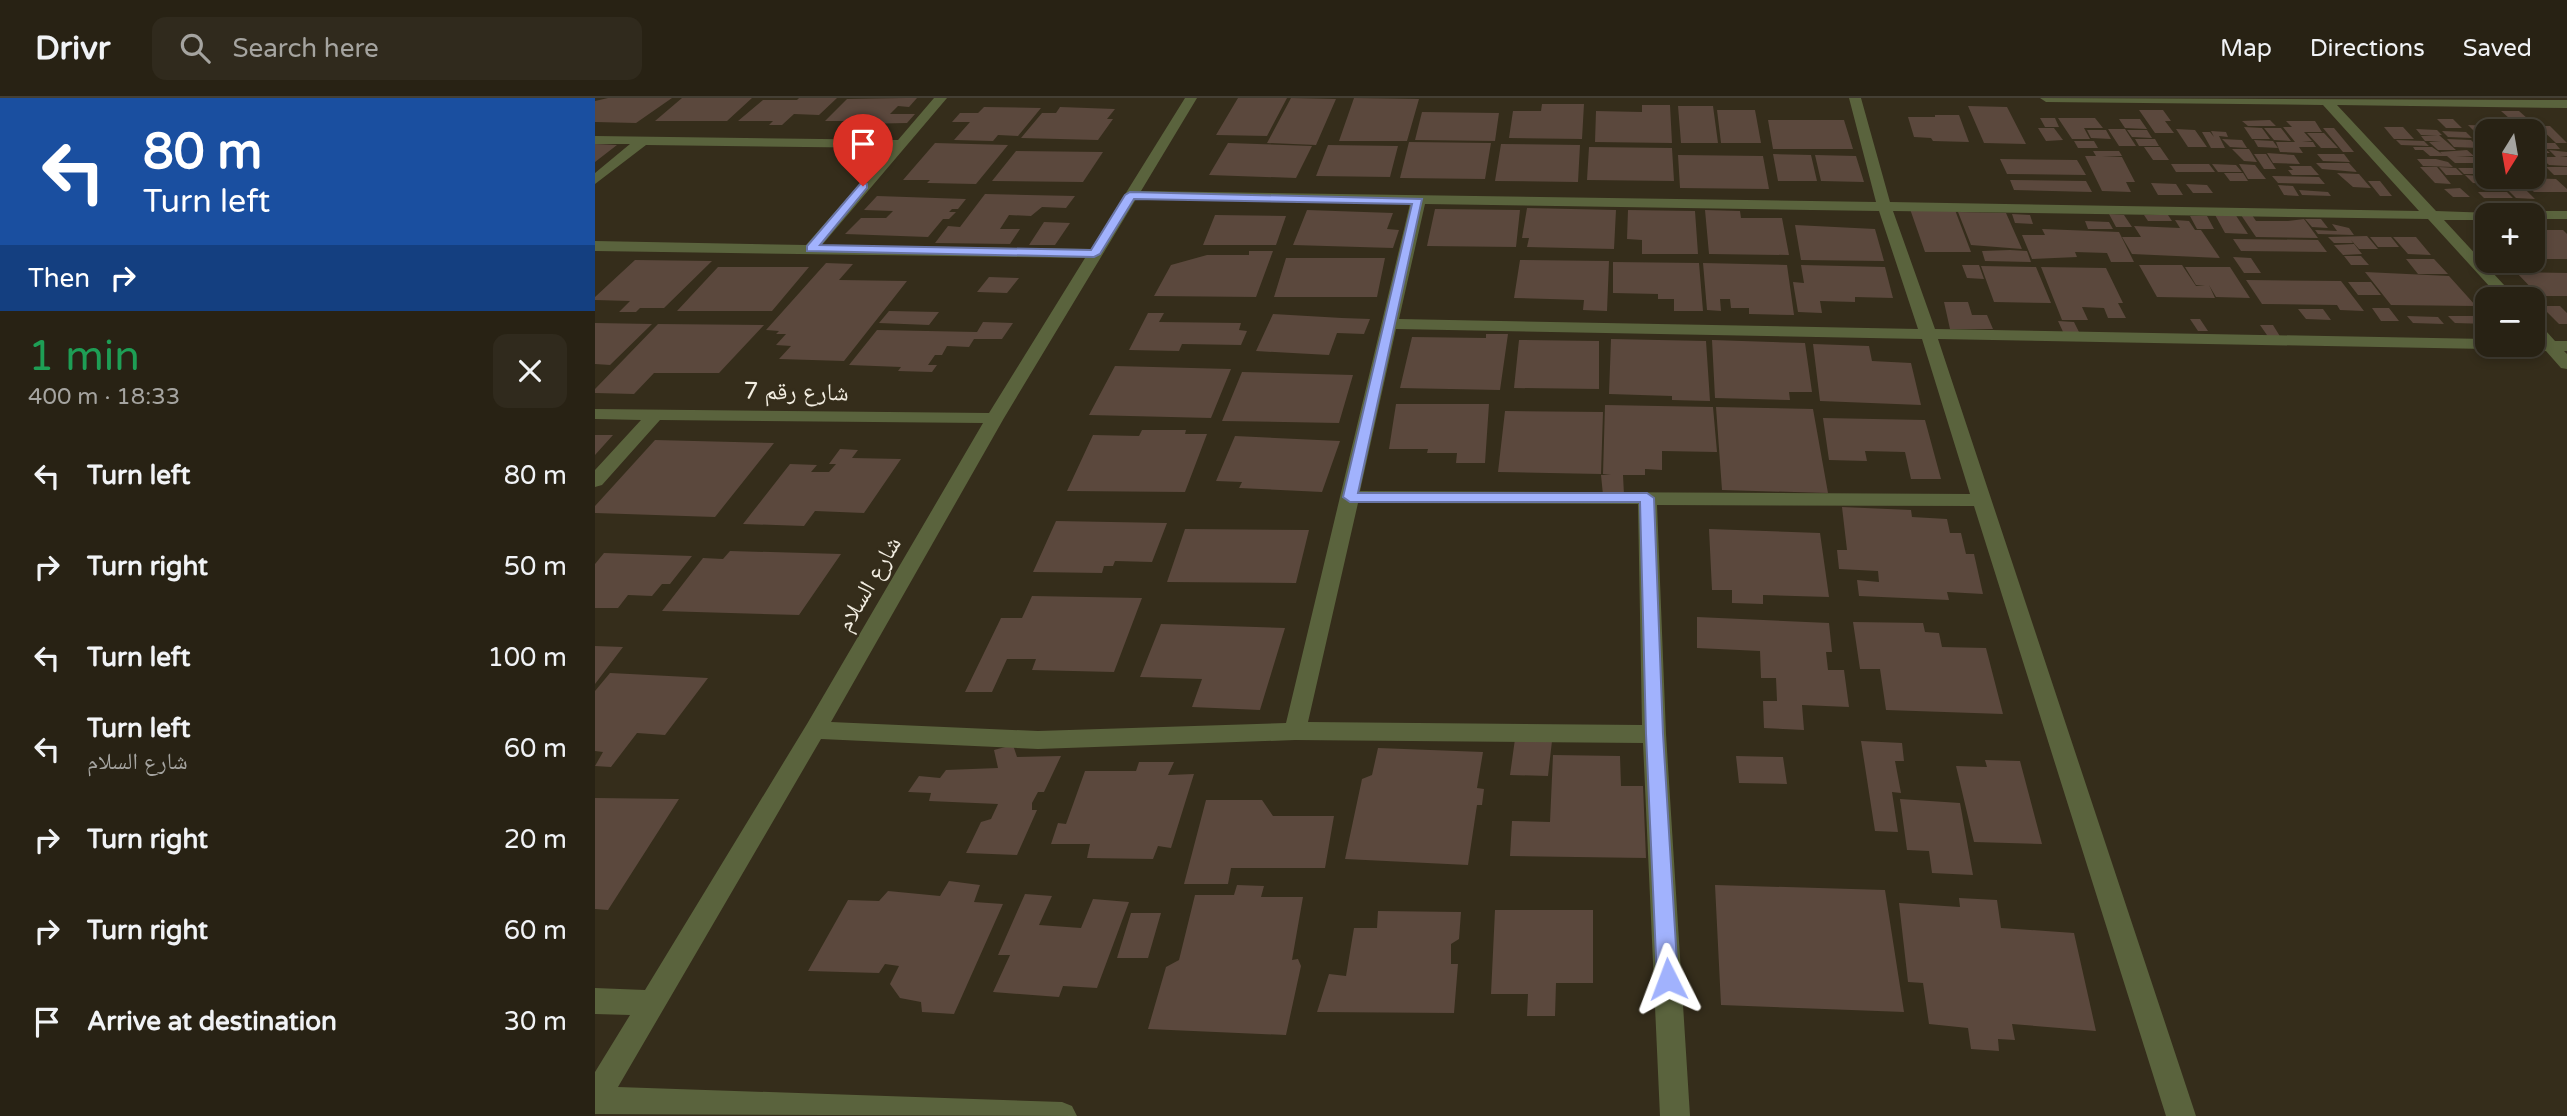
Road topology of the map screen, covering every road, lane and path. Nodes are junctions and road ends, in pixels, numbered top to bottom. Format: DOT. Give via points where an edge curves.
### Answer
graph roads {
  1 [pos="941,98"];
  2 [pos="1191,98"];
  3 [pos="1855,98"];
  4 [pos="2046,98"];
  5 [pos="2557,102"];
  6 [pos="2328,103"];
  7 [pos="595,140"];
  8 [pos="644,140"];
  9 [pos="899,144"];
  10 [pos="595,180"];
  11 [pos="1130,195"];
  12 [pos="1418,201"];
  13 [pos="1884,205"];
  14 [pos="2545,215"];
  15 [pos="2567,215"];
  16 [pos="2435,216"];
  17 [pos="2475,216"];
  18 [pos="595,246"];
  19 [pos="811,249"];
  20 [pos="1094,254"];
  21 [pos="2498,287"];
  22 [pos="1388,324"];
  23 [pos="1928,333"];
  24 [pos="2545,335"];
  25 [pos="2475,344"];
  26 [pos="2559,346"];
  27 [pos="2567,364"];
  28 [pos="595,414"];
  29 [pos="656,414"];
  30 [pos="996,418"];
  31 [pos="595,481"];
  32 [pos="1350,497"];
  33 [pos="1647,498"];
  34 [pos="1980,500"];
  35 [pos="815,730"];
  36 [pos="1295,731"];
  37 [pos="1654,734"];
  38 [pos="595,1001"];
  39 [pos="650,1003"];
  40 [pos="595,1099"];
  41 [pos="1062,1116"];
  42 [pos="1675,1116"];
  43 [pos="2181,1116"];
  1 -- 9 [label="street"];
  2 -- 11 [label="street, شارع السلام"];
  3 -- 13 [label="street"];
  4 -- 6 [label="street"];
  5 -- 6 [label="street"];
  6 -- 16 [label="street"];
  7 -- 8 [label="street"];
  8 -- 9 [label="street"];
  8 -- 10 [label="street"];
  9 -- 19 [label="street"];
  11 -- 12 [label="street"];
  11 -- 20 [label="street, شارع السلام"];
  12 -- 13 [label="street"];
  12 -- 22 [label="street"];
  13 -- 16 [label="street"];
  13 -- 23 [label="street"];
  14 -- 15 [label="street"];
  16 -- 17 [label="street"];
  16 -- 21 [label="street"];
  18 -- 19 [label="street"];
  19 -- 20 [label="street"];
  20 -- 30 [label="street, شارع السلام"];
  22 -- 23 [label="street"];
  22 -- 32 [label="street"];
  23 -- 25 [label="street"];
  23 -- 34 [label="street"];
  24 -- 26 [label="street"];
  26 -- 27 [label="street"];
  28 -- 29 [label="street, شارع رقم 7"];
  29 -- 30 [label="street, شارع رقم 7"];
  29 -- 31 [label="street"];
  30 -- 35 [label="street, شارع السلام"];
  32 -- 33 [label="street"];
  32 -- 36 [label="street"];
  33 -- 34 [label="street"];
  33 -- 37 [label="street"];
  34 -- 43 [label="street"];
  35 -- 36 [label="street" via="1038,740"];
  35 -- 39 [label="street, شارع السلام"];
  36 -- 37 [label="street"];
  37 -- 42 [label="street"];
  38 -- 39 [label="street"];
  39 -- 40 [label="street, شارع السلام"];
  40 -- 41 [label="street"];
}
